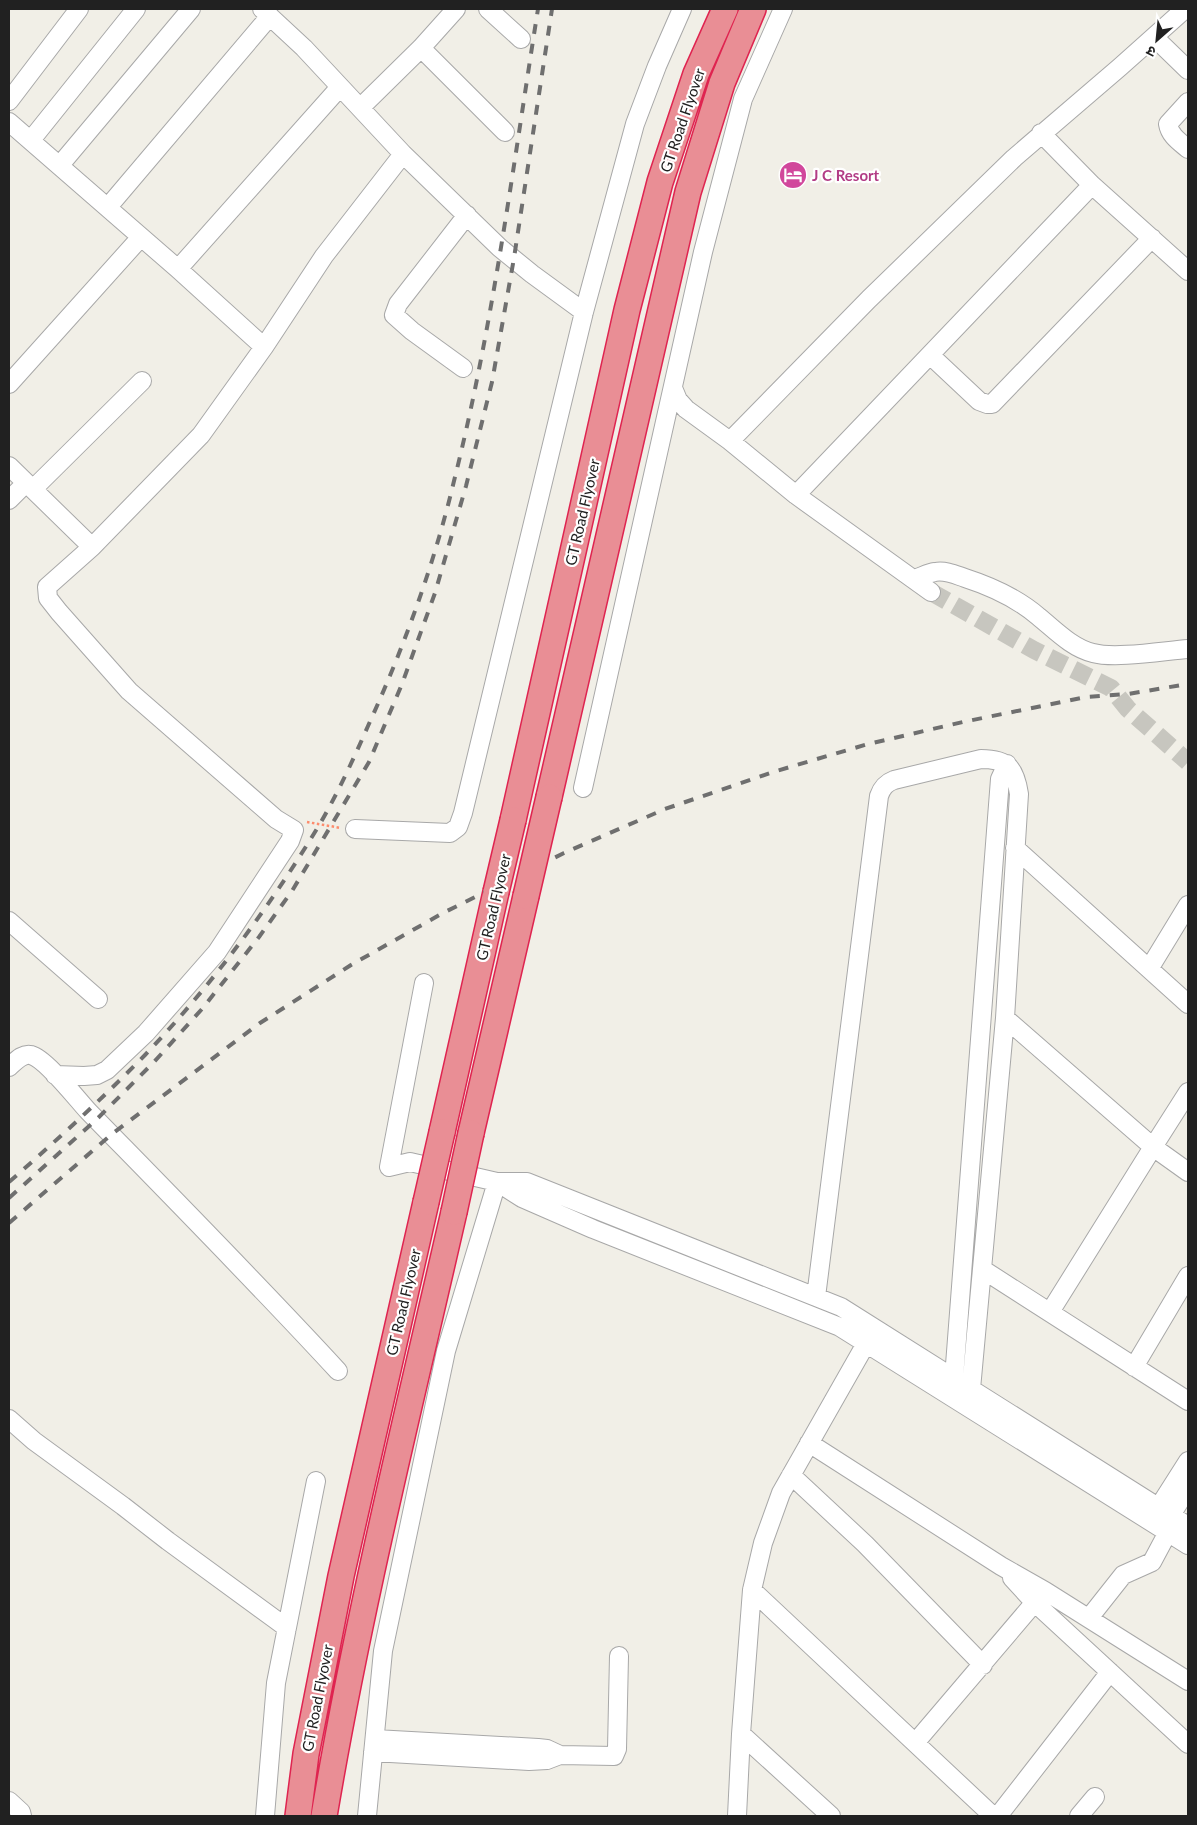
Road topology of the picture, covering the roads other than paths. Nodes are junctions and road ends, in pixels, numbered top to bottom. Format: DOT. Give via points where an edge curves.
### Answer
graph roads {
  1 [pos="80,9"];
  2 [pos="136,9"];
  3 [pos="191,9"];
  4 [pos="456,9"];
  5 [pos="488,9"];
  6 [pos="682,9"];
  7 [pos="726,9"];
  8 [pos="752,9"];
  9 [pos="783,9"];
  10 [pos="1185,9"];
  11 [pos="266,12"];
  12 [pos="1154,37"];
  13 [pos="521,39"];
  14 [pos="421,48"];
  15 [pos="1188,70"];
  16 [pos="340,86"];
  17 [pos="9,101"];
  18 [pos="1188,102"];
  19 [pos="360,108"];
  20 [pos="9,122"];
  21 [pos="505,132"];
  22 [pos="1041,133"];
  23 [pos="31,140"];
  24 [pos="1188,149"];
  25 [pos="403,154"];
  26 [pos="60,165"];
  27 [pos="1092,185"];
  28 [pos="108,208"];
  29 [pos="466,214"];
  30 [pos="141,237"];
  31 [pos="1152,238"];
  32 [pos="178,269"];
  33 [pos="1188,271"];
  34 [pos="584,312"];
  35 [pos="264,347"];
  36 [pos="930,354"];
  37 [pos="463,368"];
  38 [pos="142,381"];
  39 [pos="9,384"];
  40 [pos="673,388"];
  41 [pos="730,441"];
  42 [pos="9,466"];
  43 [pos="29,486"];
  44 [pos="796,495"];
  45 [pos="9,500"];
  46 [pos="92,547"];
  47 [pos="914,579"];
  48 [pos="931,592"];
  49 [pos="1188,649"];
  50 [pos="1007,764"];
  51 [pos="583,788"];
  52 [pos="355,829"];
  53 [pos="1015,848"];
  54 [pos="1188,905"];
  55 [pos="9,921"];
  56 [pos="1149,969"];
  57 [pos="424,983"];
  58 [pos="98,999"];
  59 [pos="1188,1004"];
  60 [pos="1005,1018"];
  61 [pos="9,1067"];
  62 [pos="55,1074"];
  63 [pos="1188,1092"];
  64 [pos="1153,1147"];
  65 [pos="1188,1172"];
  66 [pos="497,1182"];
  67 [pos="982,1270"];
  68 [pos="1188,1276"];
  69 [pos="816,1297"];
  70 [pos="1050,1312"];
  71 [pos="875,1328"];
  72 [pos="866,1343"];
  73 [pos="1134,1367"];
  74 [pos="338,1371"];
  75 [pos="954,1378"];
  76 [pos="971,1389"];
  77 [pos="1188,1401"];
  78 [pos="9,1419"];
  79 [pos="809,1443"];
  80 [pos="1188,1461"];
  81 [pos="791,1475"];
  82 [pos="316,1482"];
  83 [pos="1188,1488"];
  84 [pos="1162,1521"];
  85 [pos="1188,1526"];
  86 [pos="1188,1545"];
  87 [pos="752,1590"];
  88 [pos="1039,1596"];
  89 [pos="1089,1618"];
  90 [pos="287,1628"];
  91 [pos="619,1656"];
  92 [pos="983,1665"];
  93 [pos="1110,1672"];
  94 [pos="1188,1681"];
  95 [pos="741,1734"];
  96 [pos="915,1743"];
  97 [pos="1188,1744"];
  98 [pos="374,1746"];
  99 [pos="1094,1796"];
  100 [pos="9,1801"];
  101 [pos="22,1816"];
  102 [pos="265,1816"];
  103 [pos="298,1816"];
  104 [pos="324,1816"];
  105 [pos="367,1816"];
  106 [pos="737,1816"];
  107 [pos="831,1816"];
  108 [pos="993,1816"];
  109 [pos="998,1816"];
  110 [pos="1079,1816"];
  1 -- 17 [label="street"];
  2 -- 23 [label="street"];
  3 -- 26 [label="street"];
  4 -- 14 [label="street"];
  5 -- 13 [label="street"];
  6 -- 34 [label="street" via="634,124"];
  7 -- 103 [label="highway, GT Road Flyover, bridge" via="696,74 660,182 627,310 341,1576 306,1754"];
  8 -- 104 [label="highway, GT Road Flyover, bridge" via="722,83 688,192 370,1583"];
  9 -- 40 [label="street" via="743,100 703,252"];
  10 -- 12 [label="street"];
  11 -- 16 [label="street"];
  11 -- 28 [label="street"];
  12 -- 15 [label="street"];
  12 -- 22 [label="street"];
  14 -- 19 [label="street"];
  14 -- 21 [label="street"];
  16 -- 19 [label="street"];
  16 -- 32 [label="street"];
  18 -- 24 [label="street" via="1168,124 1169,130"];
  19 -- 25 [label="street"];
  20 -- 23 [label="street"];
  22 -- 27 [label="street"];
  22 -- 41 [label="street" via="869,299"];
  23 -- 26 [label="street"];
  25 -- 29 [label="street"];
  25 -- 35 [label="street" via="324,256"];
  26 -- 28 [label="street"];
  27 -- 31 [label="street"];
  27 -- 36 [label="street"];
  28 -- 30 [label="street"];
  29 -- 34 [label="street" via="500,248"];
  29 -- 37 [label="street" via="398,304 394,315"];
  30 -- 32 [label="street"];
  30 -- 39 [label="street"];
  31 -- 33 [label="street"];
  31 -- 36 [label="street" via="992,404 979,401"];
  32 -- 35 [label="street"];
  34 -- 52 [label="street" via="458,827 450,833"];
  35 -- 46 [label="street" via="201,435"];
  36 -- 44 [label="street"];
  38 -- 43 [label="street"];
  40 -- 41 [label="street" via="686,409"];
  40 -- 51 [label="street"];
  41 -- 44 [label="street"];
  42 -- 43 [label="street"];
  43 -- 45 [label="street"];
  43 -- 46 [label="street"];
  44 -- 47 [label="street"];
  46 -- 62 [label="street" via="49,584 46,588 48,598 129,691 276,819 294,830 290,842 217,952 146,1033 107,1070 97,1075"];
  47 -- 48 [label="street"];
  47 -- 49 [label="street" via="942,572 985,584 1011,596 1067,640 1093,653 1110,655"];
  50 -- 53 [label="street" via="1017,778 1020,794"];
  50 -- 69 [label="street" via="981,759 894,780 881,788"];
  50 -- 75 [label="street" via="1000,779"];
  53 -- 56 [label="street"];
  53 -- 60 [label="street"];
  54 -- 56 [label="street"];
  55 -- 58 [label="street"];
  56 -- 59 [label="street"];
  57 -- 66 [label="street" via="389,1167 410,1162"];
  60 -- 64 [label="street"];
  60 -- 67 [label="street"];
  61 -- 62 [label="street" via="25,1055 38,1059"];
  62 -- 74 [label="street"];
  63 -- 64 [label="street"];
  64 -- 65 [label="street"];
  64 -- 70 [label="street"];
  66 -- 69 [label="street" via="527,1182"];
  66 -- 72 [label="street" via="522,1198 840,1327"];
  66 -- 98 [label="street" via="446,1350 383,1651"];
  67 -- 70 [label="street"];
  67 -- 76 [label="street"];
  68 -- 73 [label="street"];
  69 -- 71 [label="street" via="841,1306"];
  70 -- 73 [label="street"];
  71 -- 72 [label="street"];
  71 -- 75 [label="street"];
  72 -- 79 [label="street"];
  72 -- 84 [label="street"];
  73 -- 77 [label="street"];
  75 -- 76 [label="street"];
  76 -- 84 [label="street"];
  78 -- 90 [label="street" via="168,1542"];
  79 -- 81 [label="street"];
  79 -- 88 [label="street" via="1001,1566"];
  80 -- 84 [label="street"];
  81 -- 87 [label="street" via="763,1543"];
  81 -- 92 [label="street" via="865,1544"];
  82 -- 90 [label="street"];
  83 -- 84 [label="street"];
  84 -- 85 [label="street"];
  84 -- 86 [label="street"];
  84 -- 89 [label="street" via="1152,1562 1123,1575"];
  87 -- 95 [label="street"];
  87 -- 96 [label="street"];
  88 -- 89 [label="street"];
  88 -- 92 [label="street"];
  88 -- 93 [label="street"];
  89 -- 94 [label="street"];
  90 -- 102 [label="street" via="276,1683"];
  91 -- 98 [label="street" via="614,1756 560,1756 538,1748"];
  92 -- 96 [label="street"];
  93 -- 97 [label="street"];
  93 -- 109 [label="street"];
  95 -- 106 [label="street"];
  95 -- 107 [label="street"];
  96 -- 108 [label="street"];
  98 -- 105 [label="street"];
  99 -- 110 [label="street"];
  100 -- 101 [label="street"];
}
